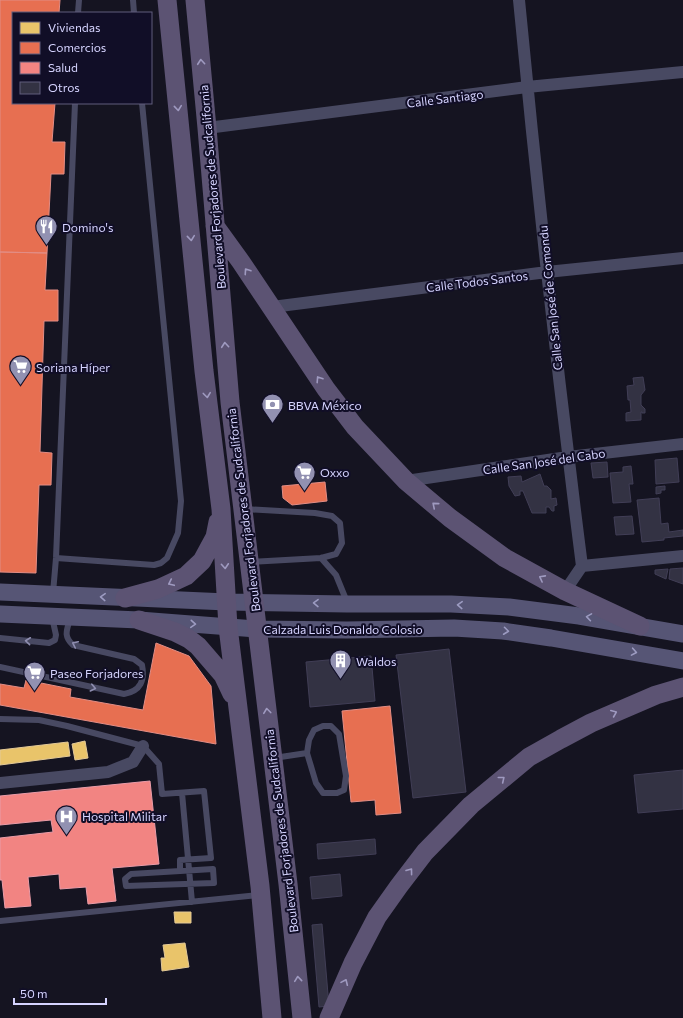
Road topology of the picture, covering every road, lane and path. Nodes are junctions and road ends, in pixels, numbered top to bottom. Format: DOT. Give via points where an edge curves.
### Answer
graph roads {
  1 [pos="79,0"];
  2 [pos="132,0"];
  3 [pos="167,0"];
  4 [pos="195,0"];
  5 [pos="519,0"];
  6 [pos="78,12"];
  7 [pos="134,12"];
  8 [pos="683,72"];
  9 [pos="527,87"];
  10 [pos="75,104"];
  11 [pos="142,104"];
  12 [pos="207,128"];
  13 [pos="215,226"];
  14 [pos="683,258"];
  15 [pos="218,259"];
  16 [pos="547,272"];
  17 [pos="197,292"];
  18 [pos="272,307"];
  19 [pos="204,370"];
  20 [pos="230,402"];
  21 [pos="683,444"];
  22 [pos="568,456"];
  23 [pos="406,481"];
  24 [pos="221,508"];
  25 [pos="243,509"];
  26 [pos="683,556"];
  27 [pos="56,558"];
  28 [pos="321,558"];
  29 [pos="249,562"];
  30 [pos="582,566"];
  31 [pos="565,591"];
  32 [pos="0,592"];
  33 [pos="53,594"];
  34 [pos="125,598"];
  35 [pos="227,602"];
  36 [pos="254,602"];
  37 [pos="347,604"];
  38 [pos="0,614"];
  39 [pos="25,615"];
  40 [pos="51,616"];
  41 [pos="71,617"];
  42 [pos="139,620"];
  43 [pos="228,626"];
  44 [pos="640,626"];
  45 [pos="257,629"];
  46 [pos="683,634"];
  47 [pos="0,638"];
  48 [pos="683,661"];
  49 [pos="0,667"];
  50 [pos="683,687"];
  51 [pos="238,706"];
  52 [pos="0,719"];
  53 [pos="143,746"];
  54 [pos="307,753"];
  55 [pos="273,759"];
  56 [pos="0,783"];
  57 [pos="182,793"];
  58 [pos="189,860"];
  59 [pos="180,871"];
  60 [pos="190,871"];
  61 [pos="191,884"];
  62 [pos="288,884"];
  63 [pos="260,891"];
  64 [pos="192,902"];
  65 [pos="0,921"];
  66 [pos="272,1018"];
  67 [pos="302,1018"];
  68 [pos="329,1018"];
  1 -- 6 [label="lane"];
  2 -- 7 [label="lane"];
  3 -- 17 [label="main road, Boulevard Forjadores de Sudcalifornia, one-way"];
  12 -- 4 [label="main road, Boulevard Forjadores de Sudcalifornia, one-way"];
  5 -- 9 [label="street, Calle San José de Comondu"];
  8 -- 9 [label="street, Calle Santiago"];
  9 -- 12 [label="street, Calle Santiago"];
  9 -- 16 [label="street, Calle San José de Comondu"];
  10 -- 27 [label="lane"];
  11 -- 27 [label="lane" via="181,501 178,533 167,558 154,565"];
  12 -- 13 [label="main road, Boulevard Forjadores de Sudcalifornia"];
  13 -- 15 [label="main road, Boulevard Forjadores de Sudcalifornia"];
  18 -- 13 [label="main road, one-way"];
  14 -- 16 [label="street, Calle Todos Santos"];
  15 -- 17 [label="main road" via="211,292 206,297"];
  20 -- 15 [label="main road, Boulevard Forjadores de Sudcalifornia, one-way"];
  16 -- 18 [label="street, Calle Todos Santos"];
  16 -- 22 [label="street, Calle San José de Comondu"];
  17 -- 19 [label="main road, Boulevard Forjadores de Sudcalifornia"];
  23 -- 18 [label="main road, one-way" via="355,427"];
  19 -- 20 [label="main road" via="212,362 220,365"];
  19 -- 24 [label="main road, Boulevard Forjadores de Sudcalifornia, one-way"];
  20 -- 25 [label="main road, Boulevard Forjadores de Sudcalifornia"];
  21 -- 22 [label="street, Calle San José del Cabo"];
  22 -- 23 [label="street, Calle San José del Cabo"];
  22 -- 30 [label="street, Calle San José de Comondu"];
  31 -- 23 [label="main road, one-way" via="505,558 450,518"];
  24 -- 34 [label="main road, one-way" via="215,537 202,560 186,576 158,589"];
  24 -- 35 [label="main road, Boulevard Forjadores de Sudcalifornia, one-way"];
  25 -- 28 [label="lane" via="332,516 340,523 342,543 336,554"];
  25 -- 29 [label="main road, Boulevard Forjadores de Sudcalifornia"];
  26 -- 30 [label="street"];
  27 -- 33 [label="lane"];
  28 -- 29 [label="lane"];
  28 -- 37 [label="lane" via="336,575"];
  29 -- 36 [label="main road, Boulevard Forjadores de Sudcalifornia"];
  30 -- 31 [label="street"];
  31 -- 44 [label="main road"];
  32 -- 33 [label="main road, Calzada Luis Donaldo Colosio"];
  34 -- 33 [label="main road, Calzada Luis Donaldo Colosio, one-way"];
  33 -- 39 [label="main road" via="52,602 48,606"];
  34 -- 35 [label="main road, Calzada Luis Donaldo Colosio"];
  35 -- 36 [label="main road, Calzada Luis Donaldo Colosio"];
  35 -- 43 [label="main road, Boulevard Forjadores de Sudcalifornia"];
  37 -- 36 [label="main road, Calzada Luis Donaldo Colosio, one-way"];
  36 -- 45 [label="main road, Boulevard Forjadores de Sudcalifornia"];
  44 -- 37 [label="main road, Calzada Luis Donaldo Colosio, one-way" via="508,607"];
  38 -- 39 [label="main road, Calzada Luis Donaldo Colosio"];
  39 -- 40 [label="main road, Calzada Luis Donaldo Colosio"];
  40 -- 41 [label="main road, Calzada Luis Donaldo Colosio"];
  40 -- 47 [label="lane, one-way" via="56,635 55,640 49,643"];
  41 -- 42 [label="main road, Calzada Luis Donaldo Colosio"];
  49 -- 41 [label="lane, one-way" via="124,694 137,689 142,681 142,664 134,659 73,645 68,640 67,632"];
  42 -- 43 [label="main road, Calzada Luis Donaldo Colosio, one-way"];
  42 -- 51 [label="main road" via="175,632 198,646 223,674"];
  43 -- 45 [label="main road, Calzada Luis Donaldo Colosio"];
  43 -- 51 [label="main road, Boulevard Forjadores de Sudcalifornia"];
  44 -- 46 [label="main road, Calzada Luis Donaldo Colosio"];
  45 -- 48 [label="main road, Calzada Luis Donaldo Colosio, one-way" via="503,630"];
  55 -- 45 [label="main road, Boulevard Forjadores de Sudcalifornia, one-way"];
  68 -- 50 [label="main road, one-way" via="377,917 425,852 471,805 529,757 561,738 656,695"];
  51 -- 63 [label="main road, Boulevard Forjadores de Sudcalifornia"];
  52 -- 53 [label="lane" via="39,720"];
  53 -- 56 [label="street" via="133,762 108,772"];
  53 -- 57 [label="lane" via="159,764 162,794"];
  54 -- 54 [label="lane" via="314,730 331,726 339,734 346,776 344,790 323,793 316,782"];
  54 -- 55 [label="lane"];
  55 -- 62 [label="main road, Boulevard Forjadores de Sudcalifornia"];
  57 -- 58 [label="lane"];
  57 -- 58 [label="lane" via="204,791 211,858"];
  58 -- 59 [label="lane" via="180,860"];
  58 -- 60 [label="lane"];
  59 -- 60 [label="lane"];
  59 -- 61 [label="lane" via="131,874 126,879 126,886"];
  60 -- 61 [label="lane"];
  60 -- 61 [label="lane" via="213,869 214,883"];
  61 -- 64 [label="lane"];
  62 -- 63 [label="main road"];
  67 -- 62 [label="main road, Boulevard Forjadores de Sudcalifornia, one-way"];
  63 -- 64 [label="lane"];
  63 -- 66 [label="main road, Boulevard Forjadores de Sudcalifornia"];
  64 -- 65 [label="lane"];
}
